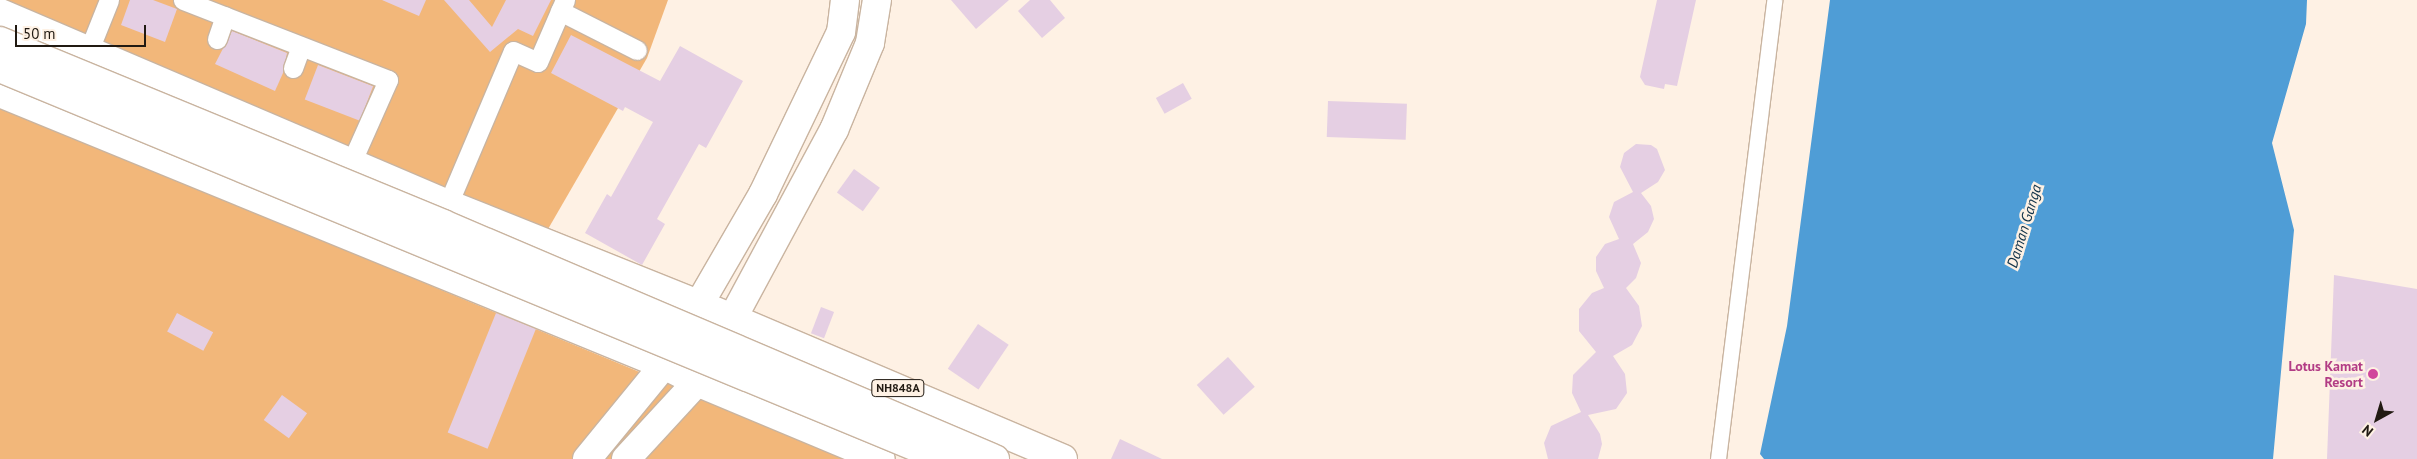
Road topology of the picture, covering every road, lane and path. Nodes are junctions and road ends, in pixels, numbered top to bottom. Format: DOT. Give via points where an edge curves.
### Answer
graph roads {
  1 [pos="109,0"];
  2 [pos="183,0"];
  3 [pos="845,0"];
  4 [pos="877,0"];
  5 [pos="1774,0"];
  6 [pos="563,5"];
  7 [pos="0,13"];
  8 [pos="225,16"];
  9 [pos="217,39"];
  10 [pos="0,41"];
  11 [pos="302,46"];
  12 [pos="89,50"];
  13 [pos="637,50"];
  14 [pos="0,68"];
  15 [pos="293,68"];
  16 [pos="0,93"];
  17 [pos="351,163"];
  18 [pos="448,204"];
  19 [pos="698,304"];
  20 [pos="731,318"];
  21 [pos="664,365"];
  22 [pos="697,382"];
  23 [pos="587,459"];
  24 [pos="626,459"];
  25 [pos="881,459"];
  26 [pos="945,459"];
  27 [pos="995,459"];
  28 [pos="1063,459"];
  29 [pos="1718,459"];
  1 -- 12 [label="street"];
  2 -- 8 [label="street"];
  3 -- 19 [label="main road" via="841,32 768,185"];
  4 -- 20 [label="main road" via="870,43 834,130"];
  5 -- 29 [label="street"];
  6 -- 13 [label="street"];
  6 -- 18 [label="street" via="538,62 513,51"];
  7 -- 12 [label="main road"];
  8 -- 9 [label="street"];
  8 -- 11 [label="street"];
  10 -- 27 [label="main road, bridge" via="443,224"];
  11 -- 15 [label="street"];
  11 -- 17 [label="street" via="388,80"];
  12 -- 17 [label="main road"];
  14 -- 26 [label="main road, bridge"];
  16 -- 21 [label="main road"];
  17 -- 18 [label="main road"];
  18 -- 19 [label="main road"];
  19 -- 20 [label="main road, NH848A"];
  19 -- 21 [label="main road"];
  20 -- 22 [label="main road"];
  20 -- 28 [label="main road, NH848A"];
  21 -- 22 [label="main road"];
  21 -- 23 [label="main road"];
  22 -- 24 [label="main road"];
  22 -- 25 [label="main road"];
}
